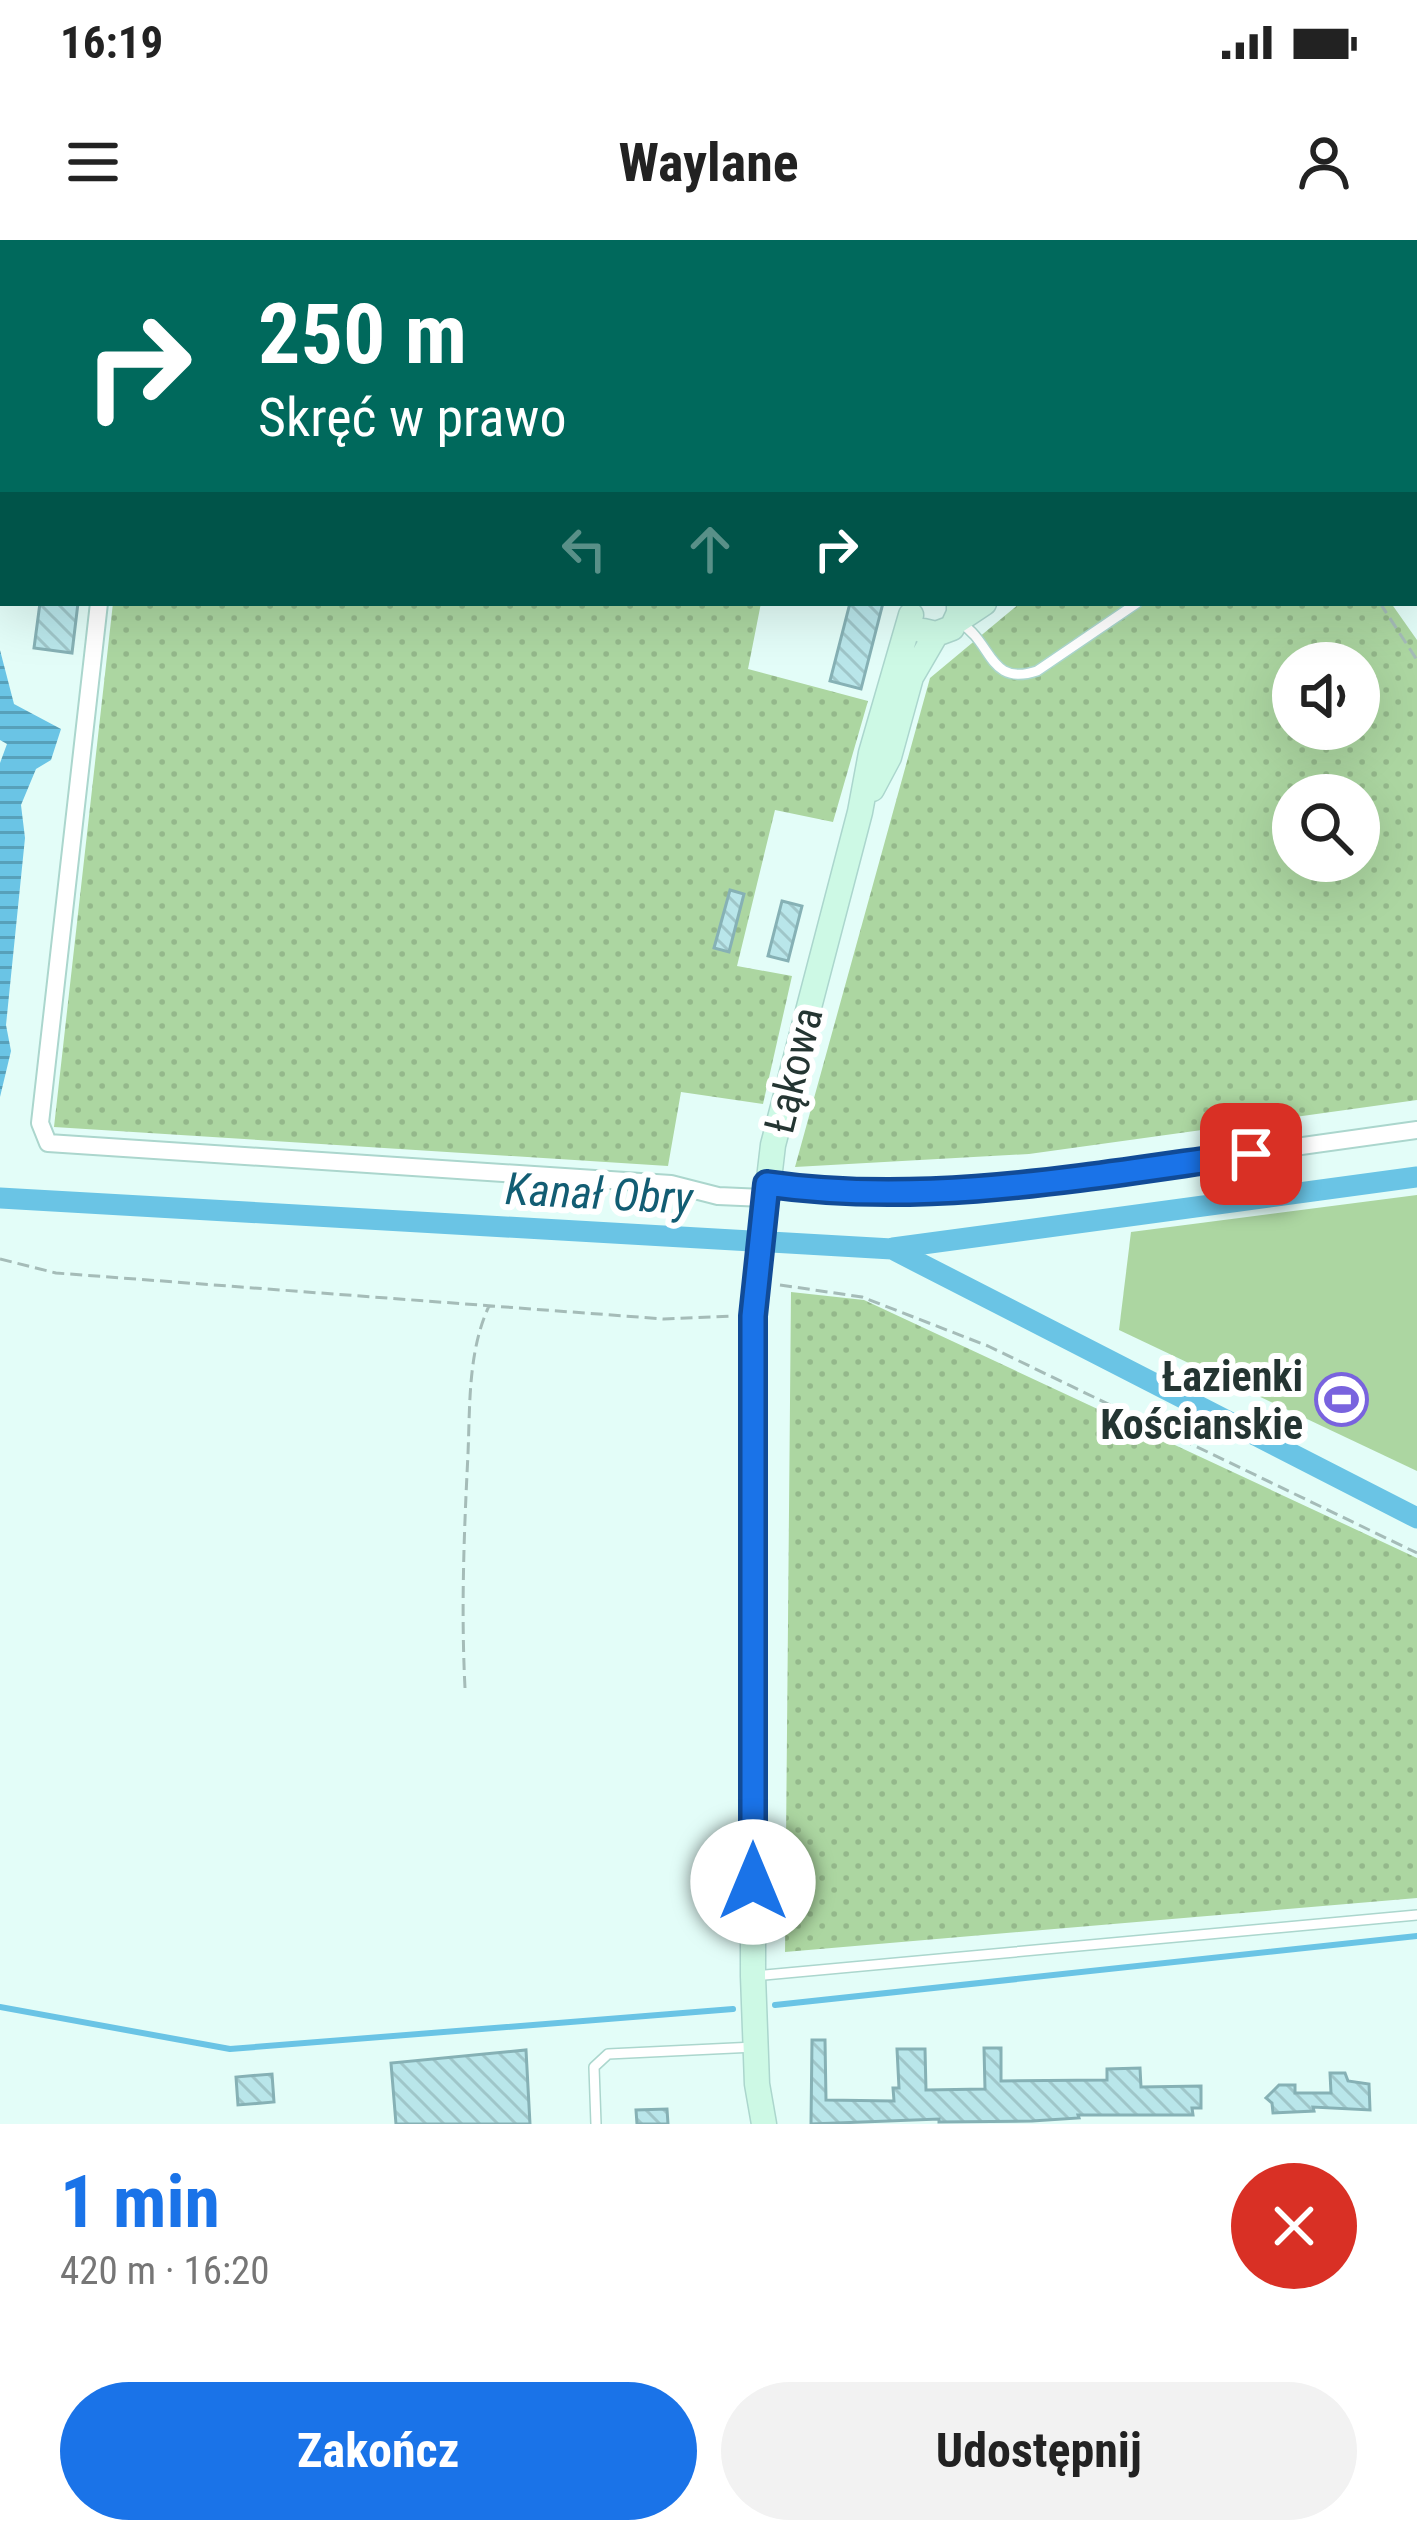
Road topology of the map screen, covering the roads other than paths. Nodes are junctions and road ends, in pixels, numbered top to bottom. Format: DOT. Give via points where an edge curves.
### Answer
graph roads {
  1 [pos="99,606"];
  2 [pos="979,606"];
  3 [pos="1133,606"];
  4 [pos="911,609"];
  5 [pos="951,620"];
  6 [pos="860,812"];
  7 [pos="1417,1130"];
  8 [pos="766,1195"];
  9 [pos="1417,1915"];
  10 [pos="753,1976"];
  11 [pos="755,2047"];
  12 [pos="596,2124"];
  13 [pos="761,2124"];
  1 -- 8 [label="street" via="40,1123 48,1143"];
  2 -- 5 [label="street"];
  3 -- 5 [label="lane" via="1037,671 1012,676 970,629"];
  4 -- 5 [label="street" via="920,629"];
  4 -- 6 [label="street, Łąkowa"];
  5 -- 6 [label="street, Łąkowa" via="911,677 889,757"];
  6 -- 8 [label="street, Łąkowa"];
  7 -- 8 [label="street" via="1016,1186"];
  8 -- 10 [label="street, Łąkowa" via="753,1316"];
  9 -- 10 [label="lane"];
  10 -- 11 [label="street, Łąkowa"];
  11 -- 12 [label="lane" via="608,2054 594,2067"];
  11 -- 13 [label="street, Łąkowa"];
}
